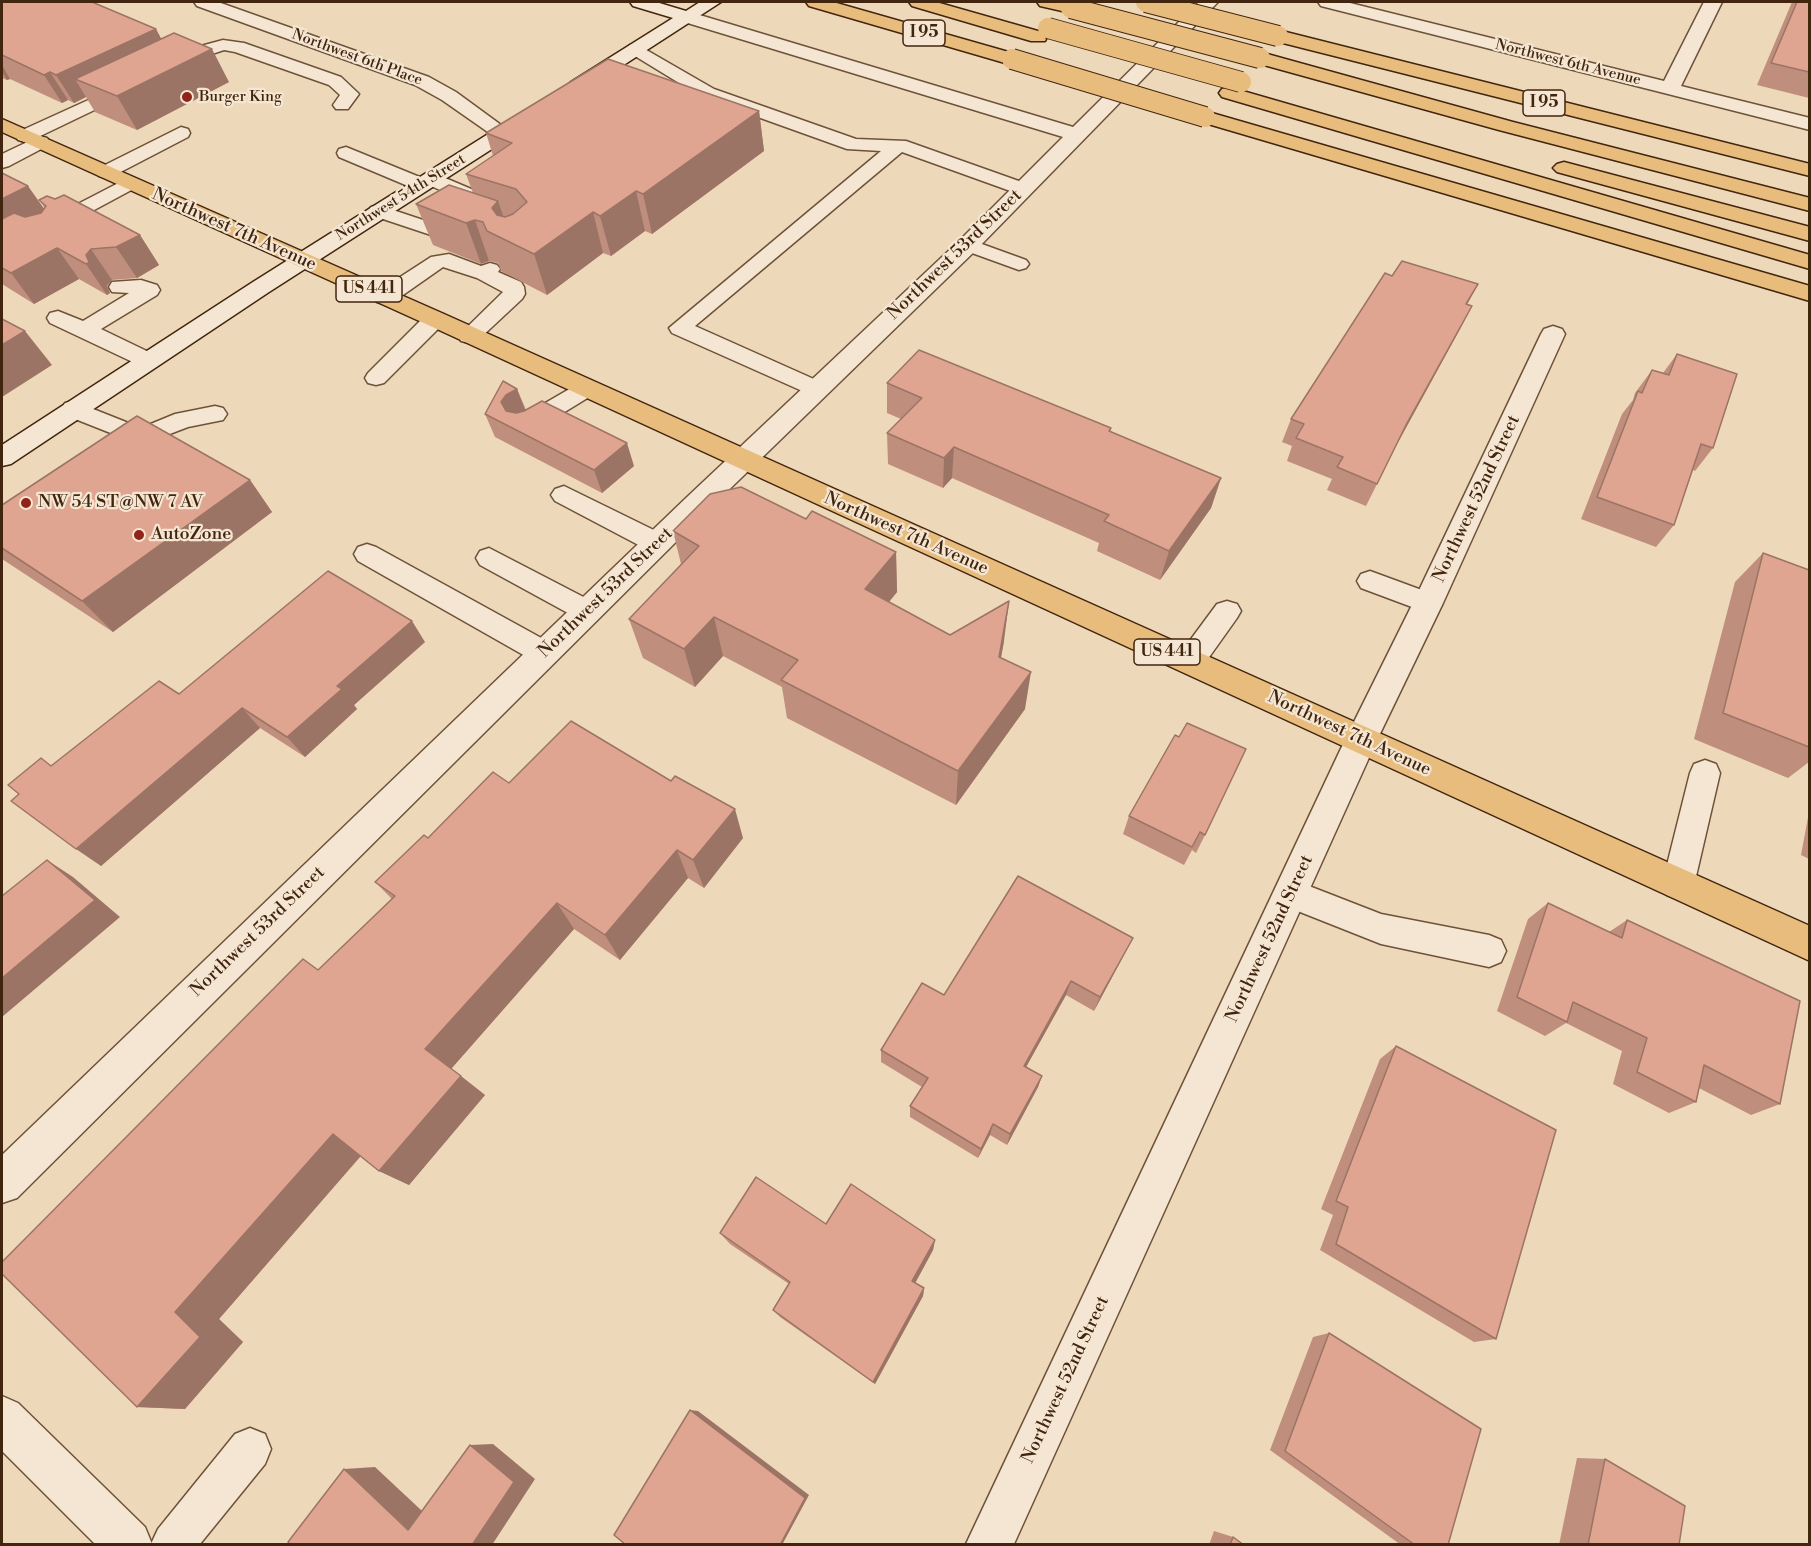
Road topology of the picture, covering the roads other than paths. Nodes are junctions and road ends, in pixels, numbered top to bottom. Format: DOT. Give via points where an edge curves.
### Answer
graph roads {
  1 [pos="203,2"];
  2 [pos="639,2"];
  3 [pos="712,2"];
  4 [pos="814,2"];
  5 [pos="918,2"];
  6 [pos="949,2"];
  7 [pos="1046,2"];
  8 [pos="1146,2"];
  9 [pos="1209,2"];
  10 [pos="1328,2"];
  11 [pos="1713,2"];
  12 [pos="687,17"];
  13 [pos="1043,32"];
  14 [pos="636,50"];
  15 [pos="161,70"];
  16 [pos="140,81"];
  17 [pos="585,81"];
  18 [pos="619,85"];
  19 [pos="1235,87"];
  20 [pos="1670,88"];
  21 [pos="663,89"];
  22 [pos="708,93"];
  23 [pos="557,99"];
  24 [pos="342,105"];
  25 [pos="539,110"];
  26 [pos="1809,124"];
  27 [pos="2,126"];
  28 [pos="181,133"];
  29 [pos="502,134"];
  30 [pos="1077,135"];
  31 [pos="32,139"];
  32 [pos="899,145"];
  33 [pos="1502,152"];
  34 [pos="346,153"];
  35 [pos="2,162"];
  36 [pos="1548,164"];
  37 [pos="1809,170"];
  38 [pos="106,172"];
  39 [pos="426,182"];
  40 [pos="130,183"];
  41 [pos="1023,189"];
  42 [pos="1782,198"];
  43 [pos="1809,205"];
  44 [pos="378,211"];
  45 [pos="1809,211"];
  46 [pos="460,216"];
  47 [pos="480,222"];
  48 [pos="1809,234"];
  49 [pos="52,240"];
  50 [pos="968,245"];
  51 [pos="302,260"];
  52 [pos="1809,262"];
  53 [pos="1019,264"];
  54 [pos="135,282"];
  55 [pos="1809,294"];
  56 [pos="385,297"];
  57 [pos="58,318"];
  58 [pos="435,319"];
  59 [pos="84,330"];
  60 [pos="1553,334"];
  61 [pos="469,336"];
  62 [pos="147,360"];
  63 [pos="376,378"];
  64 [pos="586,389"];
  65 [pos="817,389"];
  66 [pos="73,409"];
  67 [pos="215,414"];
  68 [pos="524,426"];
  69 [pos="2,457"];
  70 [pos="742,460"];
  71 [pos="564,495"];
  72 [pos="657,543"];
  73 [pos="367,555"];
  74 [pos="489,558"];
  75 [pos="1370,581"];
  76 [pos="1428,603"];
  77 [pos="587,611"];
  78 [pos="1227,611"];
  79 [pos="544,653"];
  80 [pos="1190,662"];
  81 [pos="1360,740"];
  82 [pos="1704,774"];
  83 [pos="1678,885"];
  84 [pos="1291,894"];
  85 [pos="1809,944"];
  86 [pos="1489,951"];
  87 [pos="2,1183"];
  88 [pos="2,1419"];
  89 [pos="250,1449"];
  90 [pos="128,1545"];
  91 [pos="173,1545"];
  92 [pos="990,1545"];
  1 -- 29 [label="street, Northwest 6th Place" via="422,81"];
  2 -- 12 [label="street"];
  3 -- 12 [label="street"];
  4 -- 55 [label="main road, I 95, bridge"];
  5 -- 13 [label="main road"];
  6 -- 13 [label="main road"];
  7 -- 42 [label="main road, bridge"];
  8 -- 37 [label="main road, I 95, bridge"];
  9 -- 30 [label="street, Northwest 53rd Street"];
  10 -- 20 [label="street, Northwest 6th Avenue"];
  11 -- 20 [label="street"];
  12 -- 14 [label="street"];
  12 -- 30 [label="street"];
  13 -- 19 [label="main road"];
  14 -- 17 [label="street"];
  14 -- 22 [label="lane"];
  15 -- 24 [label="lane" via="203,51 224,45 238,47 335,81 350,93"];
  16 -- 31 [label="lane"];
  17 -- 18 [label="lane"];
  17 -- 23 [label="street"];
  19 -- 33 [label="main road"];
  19 -- 52 [label="main road"];
  20 -- 26 [label="street, Northwest 6th Avenue"];
  21 -- 22 [label="lane"];
  22 -- 32 [label="lane" via="854,145"];
  25 -- 29 [label="street, Northwest 54th Street"];
  27 -- 31 [label="main road, Northwest 7th Avenue / US 441"];
  28 -- 38 [label="lane"];
  29 -- 39 [label="street, Northwest 54th Street"];
  30 -- 41 [label="street, Northwest 53rd Street"];
  31 -- 35 [label="street"];
  31 -- 38 [label="main road, Northwest 7th Avenue / US 441"];
  32 -- 41 [label="lane"];
  32 -- 65 [label="lane" via="680,328"];
  34 -- 39 [label="lane"];
  36 -- 48 [label="main road"];
  38 -- 40 [label="main road, Northwest 7th Avenue / US 441"];
  39 -- 44 [label="street, Northwest 54th Street"];
  39 -- 46 [label="lane" via="476,198 478,204"];
  40 -- 49 [label="lane" via="36,233"];
  40 -- 51 [label="main road, Northwest 7th Avenue / US 441"];
  41 -- 50 [label="street, Northwest 53rd Street"];
  42 -- 43 [label="main road"];
  42 -- 45 [label="main road"];
  44 -- 46 [label="lane" via="431,229"];
  44 -- 51 [label="street, Northwest 54th Street"];
  46 -- 47 [label="lane"];
  50 -- 53 [label="lane"];
  50 -- 65 [label="street, Northwest 53rd Street"];
  51 -- 56 [label="main road, Northwest 7th Avenue / US 441"];
  51 -- 62 [label="street, Northwest 54th Street"];
  54 -- 59 [label="lane" via="149,290"];
  56 -- 58 [label="main road, Northwest 7th Avenue / US 441"];
  56 -- 61 [label="lane" via="438,261 449,260 487,272 513,287 514,294"];
  57 -- 59 [label="lane"];
  58 -- 61 [label="main road, Northwest 7th Avenue / US 441"];
  58 -- 63 [label="lane"];
  59 -- 62 [label="lane"];
  60 -- 76 [label="street, Northwest 52nd Street"];
  61 -- 64 [label="main road, Northwest 7th Avenue / US 441"];
  62 -- 66 [label="street, Northwest 54th Street"];
  64 -- 68 [label="lane"];
  64 -- 70 [label="main road, Northwest 7th Avenue / US 441"];
  65 -- 70 [label="street, Northwest 53rd Street"];
  66 -- 67 [label="lane" via="141,438 183,420"];
  66 -- 69 [label="street, Northwest 54th Street"];
  70 -- 72 [label="street, Northwest 53rd Street"];
  70 -- 80 [label="main road, Northwest 7th Avenue / US 441"];
  71 -- 72 [label="lane"];
  72 -- 77 [label="street, Northwest 53rd Street"];
  73 -- 79 [label="lane"];
  74 -- 77 [label="lane"];
  75 -- 76 [label="lane"];
  76 -- 81 [label="street, Northwest 52nd Street"];
  77 -- 79 [label="street, Northwest 53rd Street"];
  78 -- 80 [label="lane"];
  79 -- 87 [label="street, Northwest 53rd Street"];
  80 -- 81 [label="main road, Northwest 7th Avenue / US 441"];
  81 -- 83 [label="main road, Northwest 7th Avenue / US 441"];
  81 -- 84 [label="street, Northwest 52nd Street"];
  82 -- 83 [label="lane"];
  83 -- 85 [label="main road, Northwest 7th Avenue / US 441"];
  84 -- 86 [label="lane" via="1381,929"];
  84 -- 92 [label="street, Northwest 52nd Street"];
  88 -- 90 [label="street"];
  89 -- 91 [label="lane"];
}
